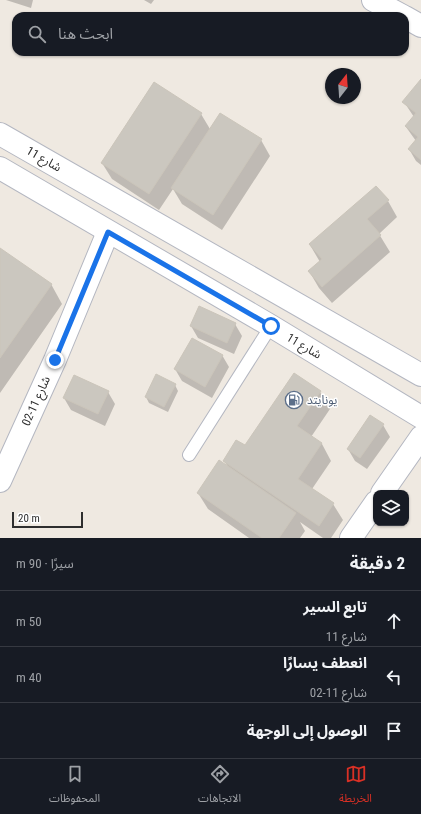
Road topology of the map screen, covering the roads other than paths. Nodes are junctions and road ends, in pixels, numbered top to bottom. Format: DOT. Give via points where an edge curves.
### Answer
graph roads {
  1 [pos="373,0"];
  2 [pos="396,12"];
  3 [pos="409,19"];
  4 [pos="421,26"];
  5 [pos="0,134"];
  6 [pos="0,168"];
  7 [pos="108,232"];
  8 [pos="271,326"];
  9 [pos="421,375"];
  10 [pos="421,417"];
  11 [pos="421,437"];
  12 [pos="189,455"];
  13 [pos="0,481"];
  14 [pos="384,490"];
  15 [pos="373,506"];
  16 [pos="351,538"];
  1 -- 2 [label="main road"];
  3 -- 4 [label="main road"];
  5 -- 9 [label="main road, شارع 11"];
  6 -- 7 [label="main road, شارع 11"];
  7 -- 8 [label="main road, شارع 11"];
  7 -- 13 [label="main road, شارع 11-02" via="55,360"];
  8 -- 10 [label="main road, شارع 11"];
  8 -- 12 [label="lane"];
  11 -- 14 [label="main road"];
  15 -- 16 [label="main road"];
}
